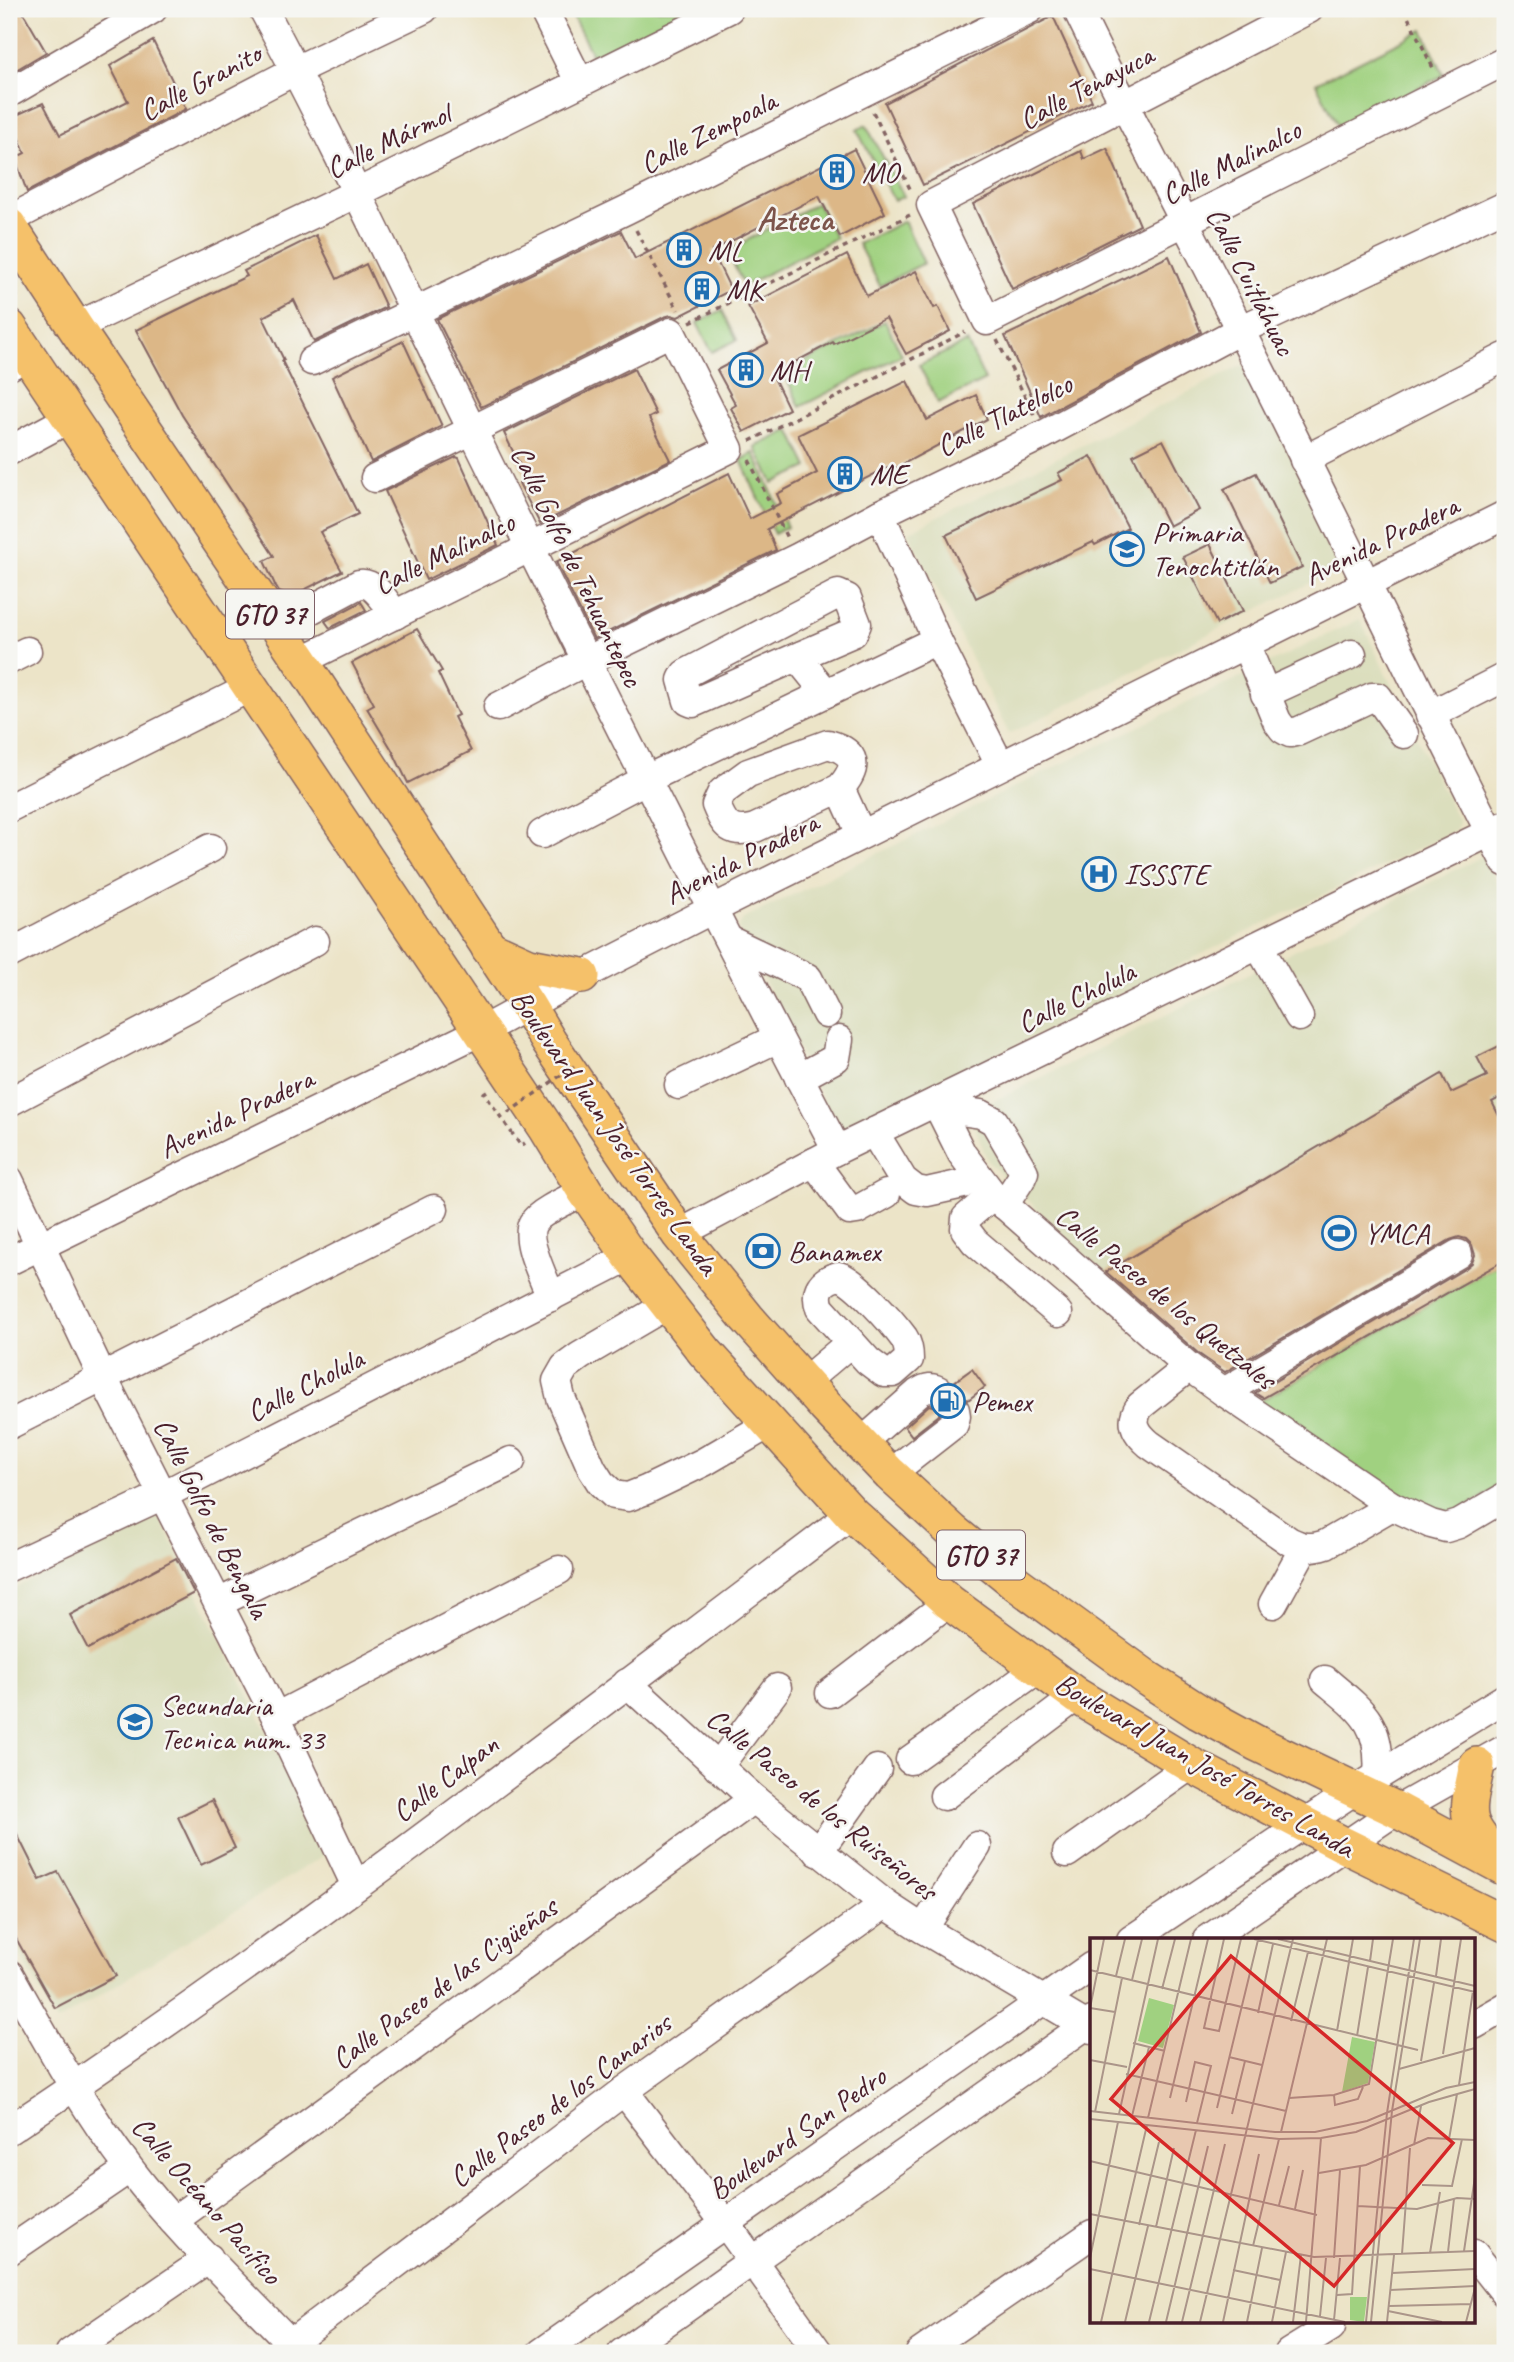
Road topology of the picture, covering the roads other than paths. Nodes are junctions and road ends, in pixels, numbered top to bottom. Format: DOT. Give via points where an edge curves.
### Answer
graph roads {
  1 [pos="153,9"];
  2 [pos="263,9"];
  3 [pos="424,9"];
  4 [pos="543,9"];
  5 [pos="729,9"];
  6 [pos="1030,9"];
  7 [pos="1077,9"];
  8 [pos="1309,9"];
  9 [pos="1505,61"];
  10 [pos="296,69"];
  11 [pos="580,83"];
  12 [pos="9,93"];
  13 [pos="1123,104"];
  14 [pos="357,193"];
  15 [pos="1505,206"];
  16 [pos="9,220"];
  17 [pos="1184,223"];
  18 [pos="9,226"];
  19 [pos="414,311"];
  20 [pos="16,317"];
  21 [pos="987,321"];
  22 [pos="75,327"];
  23 [pos="1240,330"];
  24 [pos="1505,357"];
  25 [pos="19,361"];
  26 [pos="312,361"];
  27 [pos="70,418"];
  28 [pos="471,429"];
  29 [pos="9,451"];
  30 [pos="1304,460"];
  31 [pos="374,478"];
  32 [pos="880,514"];
  33 [pos="1505,516"];
  34 [pos="530,548"];
  35 [pos="1366,585"];
  36 [pos="395,615"];
  37 [pos="278,627"];
  38 [pos="937,640"];
  39 [pos="1245,643"];
  40 [pos="1352,654"];
  41 [pos="797,657"];
  42 [pos="301,661"];
  43 [pos="586,661"];
  44 [pos="1505,677"];
  45 [pos="251,687"];
  46 [pos="826,693"];
  47 [pos="1265,694"];
  48 [pos="498,707"];
  49 [pos="1430,715"];
  50 [pos="1404,734"];
  51 [pos="1000,765"];
  52 [pos="647,779"];
  53 [pos="840,788"];
  54 [pos="9,808"];
  55 [pos="1498,829"];
  56 [pos="542,834"];
  57 [pos="861,834"];
  58 [pos="211,848"];
  59 [pos="1505,862"];
  60 [pos="713,909"];
  61 [pos="729,940"];
  62 [pos="315,941"];
  63 [pos="1259,946"];
  64 [pos="489,948"];
  65 [pos="9,954"];
  66 [pos="582,976"];
  67 [pos="527,1005"];
  68 [pos="826,1014"];
  69 [pos="1299,1017"];
  70 [pos="481,1031"];
  71 [pos="778,1038"];
  72 [pos="839,1040"];
  73 [pos="799,1078"];
  74 [pos="679,1085"];
  75 [pos="9,1102"];
  76 [pos="937,1105"];
  77 [pos="874,1132"];
  78 [pos="826,1156"];
  79 [pos="9,1180"];
  80 [pos="585,1191"];
  81 [pos="991,1192"];
  82 [pos="886,1194"];
  83 [pos="434,1209"];
  84 [pos="679,1234"];
  85 [pos="40,1245"];
  86 [pos="1458,1254"];
  87 [pos="629,1256"];
  88 [pos="9,1261"];
  89 [pos="551,1297"];
  90 [pos="667,1305"];
  91 [pos="1058,1313"];
  92 [pos="851,1342"];
  93 [pos="1189,1367"];
  94 [pos="102,1376"];
  95 [pos="804,1382"];
  96 [pos="1224,1392"];
  97 [pos="769,1424"];
  98 [pos="9,1425"];
  99 [pos="860,1444"];
  100 [pos="511,1461"];
  101 [pos="890,1474"];
  102 [pos="163,1495"];
  103 [pos="1505,1497"];
  104 [pos="1392,1506"];
  105 [pos="852,1514"];
  106 [pos="1304,1548"];
  107 [pos="9,1567"];
  108 [pos="559,1570"];
  109 [pos="948,1602"];
  110 [pos="218,1603"];
  111 [pos="1273,1604"];
  112 [pos="1038,1669"];
  113 [pos="1325,1679"];
  114 [pos="628,1683"];
  115 [pos="777,1688"];
  116 [pos="830,1693"];
  117 [pos="1077,1696"];
  118 [pos="1505,1698"];
  119 [pos="276,1717"];
  120 [pos="910,1760"];
  121 [pos="1493,1763"];
  122 [pos="1191,1765"];
  123 [pos="718,1768"];
  124 [pos="877,1769"];
  125 [pos="1366,1783"];
  126 [pos="944,1796"];
  127 [pos="754,1799"];
  128 [pos="1397,1810"];
  129 [pos="1305,1824"];
  130 [pos="1344,1845"];
  131 [pos="977,1846"];
  132 [pos="818,1852"];
  133 [pos="1067,1853"];
  134 [pos="1505,1867"];
  135 [pos="356,1886"];
  136 [pos="885,1904"];
  137 [pos="1505,1924"];
  138 [pos="923,1929"];
  139 [pos="1134,1938"];
  140 [pos="1210,1938"];
  141 [pos="1090,1967"];
  142 [pos="9,1974"];
  143 [pos="1043,1999"];
  144 [pos="16,2004"];
  145 [pos="1505,2007"];
  146 [pos="1476,2024"];
  147 [pos="1090,2025"];
  148 [pos="73,2088"];
  149 [pos="624,2091"];
  150 [pos="9,2130"];
  151 [pos="130,2169"];
  152 [pos="173,2221"];
  153 [pos="726,2224"];
  154 [pos="1090,2235"];
  155 [pos="9,2251"];
  156 [pos="1476,2257"];
  157 [pos="209,2258"];
  158 [pos="754,2262"];
  159 [pos="1505,2293"];
  160 [pos="1331,2327"];
  161 [pos="290,2350"];
  162 [pos="1294,2352"];
  163 [pos="70,2353"];
  164 [pos="541,2353"];
  165 [pos="622,2353"];
  166 [pos="819,2353"];
  167 [pos="920,2353"];
  1 -- 12 [label="street"];
  2 -- 10 [label="street, Calle Golfo de Tehuantepec"];
  3 -- 10 [label="street, Calle Granito"];
  4 -- 11 [label="street"];
  5 -- 11 [label="street, Calle Mármol"];
  6 -- 19 [label="street, Calle Zempoala"];
  7 -- 13 [label="street, Calle Cuitláhuac"];
  8 -- 13 [label="street, Calle Tenayuca"];
  9 -- 17 [label="street, Calle Malinalco"];
  10 -- 14 [label="street, Calle Golfo de Tehuantepec"];
  10 -- 16 [label="street, Calle Granito"];
  11 -- 14 [label="street, Calle Mármol"];
  13 -- 17 [label="street, Calle Cuitláhuac"];
  13 -- 21 [label="street, Calle Tenayuca" via="926,208"];
  14 -- 19 [label="street, Calle Golfo de Tehuantepec"];
  14 -- 22 [label="street, Calle Mármol"];
  15 -- 23 [label="street, Calle Tlatelolco"];
  17 -- 21 [label="street, Calle Malinalco"];
  17 -- 23 [label="street, Calle Cuitláhuac"];
  18 -- 22 [label="main road, Boulevard Juan José Torres Landa / GTO 37"];
  19 -- 26 [label="street, Calle Zempoala"];
  19 -- 28 [label="street, Calle Golfo de Tehuantepec"];
  20 -- 25 [label="main road, Boulevard Juan José Torres Landa / GTO 37"];
  22 -- 37 [label="main road, Boulevard Juan José Torres Landa / GTO 37"];
  23 -- 30 [label="street, Calle Cuitláhuac"];
  23 -- 32 [label="street, Calle Tlatelolco" via="1043,435"];
  24 -- 30 [label="street"];
  25 -- 27 [label="main road, Boulevard Juan José Torres Landa / GTO 37"];
  27 -- 29 [label="street"];
  27 -- 45 [label="main road, Boulevard Juan José Torres Landa / GTO 37"];
  28 -- 31 [label="street"];
  28 -- 34 [label="street, Calle Golfo de Tehuantepec"];
  28 -- 34 [label="street, Calle Malinalco" via="678,328 735,447"];
  30 -- 35 [label="street, Calle Cuitláhuac"];
  32 -- 38 [label="street"];
  32 -- 43 [label="street, Calle Tlatelolco"];
  33 -- 35 [label="street, Avenida Pradera"];
  34 -- 36 [label="street, Calle Malinalco"];
  34 -- 43 [label="street, Calle Golfo de Tehuantepec"];
  35 -- 39 [label="street, Avenida Pradera"];
  35 -- 49 [label="street, Calle Cuitláhuac"];
  36 -- 37 [label="street" via="365,583"];
  36 -- 42 [label="street, Calle Malinalco"];
  37 -- 42 [label="main road, Boulevard Juan José Torres Landa / GTO 37"];
  38 -- 46 [label="street"];
  38 -- 51 [label="street"];
  39 -- 47 [label="street"];
  39 -- 51 [label="street, Avenida Pradera"];
  40 -- 47 [label="street"];
  41 -- 41 [label="street" via="853,634 857,624 847,598 838,594 685,674 682,680 688,702 693,704"];
  41 -- 46 [label="street"];
  42 -- 64 [label="main road, Boulevard Juan José Torres Landa / GTO 37"];
  43 -- 48 [label="street, Calle Tlatelolco"];
  43 -- 52 [label="street, Calle Golfo de Tehuantepec"];
  44 -- 49 [label="street"];
  45 -- 54 [label="street"];
  45 -- 70 [label="main road, Boulevard Juan José Torres Landa / GTO 37"];
  46 -- 52 [label="street"];
  47 -- 50 [label="street" via="1283,729 1290,733 1378,697"];
  49 -- 55 [label="street, Calle Cuitláhuac"];
  51 -- 57 [label="street, Avenida Pradera"];
  52 -- 56 [label="street"];
  52 -- 60 [label="street, Calle Golfo de Tehuantepec"];
  53 -- 57 [label="street"];
  55 -- 59 [label="street, Calle Cuitláhuac"];
  55 -- 63 [label="street, Calle Cholula"];
  57 -- 60 [label="street, Avenida Pradera"];
  58 -- 65 [label="street"];
  60 -- 61 [label="street, Calle Golfo de Tehuantepec"];
  60 -- 66 [label="street, Avenida Pradera"];
  61 -- 68 [label="street" via="807,978"];
  61 -- 71 [label="street, Calle Golfo de Tehuantepec"];
  62 -- 75 [label="street"];
  63 -- 69 [label="street"];
  63 -- 76 [label="street, Calle Cholula"];
  64 -- 66 [label="main road" via="529,966"];
  64 -- 67 [label="main road, Boulevard Juan José Torres Landa / GTO 37"];
  66 -- 67 [label="street, Avenida Pradera"];
  67 -- 70 [label="street, Avenida Pradera"];
  67 -- 84 [label="main road, Boulevard Juan José Torres Landa / GTO 37"];
  70 -- 80 [label="main road, Boulevard Juan José Torres Landa / GTO 37"];
  70 -- 85 [label="street, Avenida Pradera"];
  71 -- 73 [label="street, Calle Golfo de Tehuantepec"];
  71 -- 74 [label="street"];
  72 -- 73 [label="street" via="836,1058"];
  73 -- 78 [label="street, Calle Golfo de Tehuantepec"];
  76 -- 77 [label="street, Calle Cholula"];
  76 -- 81 [label="street, Calle Paseo de los Quetzales" via="962,1154"];
  76 -- 81 [label="street" via="994,1121 1024,1172"];
  77 -- 78 [label="street, Calle Cholula"];
  77 -- 81 [label="street" via="904,1180 916,1190 962,1184"];
  78 -- 82 [label="street, Calle Golfo de Tehuantepec" via="850,1211"];
  78 -- 84 [label="street, Calle Cholula"];
  79 -- 85 [label="street, Calle Golfo de Bengala"];
  80 -- 87 [label="main road, Boulevard Juan José Torres Landa / GTO 37"];
  80 -- 89 [label="street" via="532,1224 529,1238"];
  81 -- 91 [label="street" via="966,1218 965,1229"];
  81 -- 93 [label="street, Calle Paseo de los Quetzales"];
  83 -- 94 [label="street"];
  84 -- 95 [label="main road, Boulevard Juan José Torres Landa / GTO 37"];
  85 -- 88 [label="street, Avenida Pradera"];
  85 -- 94 [label="street, Calle Golfo de Bengala"];
  86 -- 96 [label="street"];
  87 -- 89 [label="street, Calle Cholula"];
  87 -- 90 [label="main road, Boulevard Juan José Torres Landa / GTO 37"];
  89 -- 102 [label="street, Calle Cholula"];
  90 -- 97 [label="main road, Boulevard Juan José Torres Landa / GTO 37"];
  90 -- 97 [label="street" via="580,1356 565,1367 557,1381 601,1483 614,1495 628,1497 704,1462"];
  92 -- 95 [label="street"];
  93 -- 96 [label="street, Calle Paseo de los Quetzales"];
  93 -- 106 [label="street" via="1140,1406 1134,1414 1134,1427 1149,1444"];
  94 -- 98 [label="street"];
  94 -- 102 [label="street, Calle Golfo de Bengala"];
  95 -- 99 [label="main road, Boulevard Juan José Torres Landa / GTO 37"];
  96 -- 104 [label="street, Calle Paseo de los Quetzales"];
  97 -- 105 [label="main road, Boulevard Juan José Torres Landa / GTO 37"];
  99 -- 101 [label="main road, Boulevard Juan José Torres Landa / GTO 37"];
  99 -- 101 [label="street" via="926,1388 933,1387 948,1401 956,1416 954,1424"];
  100 -- 110 [label="street"];
  101 -- 125 [label="main road, Boulevard Juan José Torres Landa / GTO 37" via="1005,1575 1148,1679 1256,1743"];
  102 -- 107 [label="street, Calle Cholula"];
  102 -- 110 [label="street, Calle Golfo de Bengala"];
  103 -- 104 [label="street, Calle Paseo de los Quetzales" via="1446,1528"];
  104 -- 106 [label="street" via="1326,1544"];
  105 -- 109 [label="main road, Boulevard Juan José Torres Landa / GTO 37"];
  105 -- 114 [label="street, Calle Calpan"];
  106 -- 111 [label="street"];
  108 -- 119 [label="street"];
  109 -- 112 [label="main road, Boulevard Juan José Torres Landa / GTO 37"];
  109 -- 116 [label="street"];
  110 -- 119 [label="street, Calle Golfo de Bengala"];
  112 -- 117 [label="main road, Boulevard Juan José Torres Landa / GTO 37"];
  112 -- 120 [label="street"];
  113 -- 125 [label="street" via="1365,1714 1380,1750"];
  114 -- 123 [label="street, Calle Paseo de los Ruiseñores"];
  114 -- 135 [label="street, Calle Calpan"];
  115 -- 123 [label="street"];
  117 -- 122 [label="main road, Boulevard Juan José Torres Landa / GTO 37"];
  117 -- 126 [label="street"];
  118 -- 125 [label="street"];
  119 -- 135 [label="street, Calle Golfo de Bengala"];
  121 -- 128 [label="street"];
  121 -- 134 [label="main road" via="1470,1801 1469,1814 1478,1838"];
  122 -- 129 [label="main road, Boulevard Juan José Torres Landa / GTO 37"];
  122 -- 133 [label="street"];
  123 -- 127 [label="street, Calle Paseo de los Ruiseñores"];
  124 -- 132 [label="street"];
  125 -- 128 [label="main road, Boulevard Juan José Torres Landa / GTO 37"];
  125 -- 129 [label="street"];
  127 -- 132 [label="street, Calle Paseo de los Ruiseñores"];
  127 -- 152 [label="street, Calle Paseo de las Cigüeñas"];
  128 -- 130 [label="street"];
  128 -- 134 [label="main road, Boulevard Juan José Torres Landa / GTO 37"];
  129 -- 130 [label="main road, Boulevard Juan José Torres Landa / GTO 37"];
  129 -- 139 [label="street"];
  130 -- 137 [label="main road, Boulevard Juan José Torres Landa / GTO 37"];
  130 -- 140 [label="street"];
  131 -- 138 [label="street"];
  132 -- 136 [label="street, Calle Paseo de los Ruiseñores"];
  135 -- 148 [label="street, Calle Calpan"];
  136 -- 138 [label="street, Calle Paseo de los Ruiseñores"];
  136 -- 149 [label="street, Calle Paseo de los Canarios"];
  138 -- 143 [label="street, Calle Paseo de los Ruiseñores"];
  141 -- 143 [label="street, Boulevard San Pedro"];
  142 -- 144 [label="street, Calle Océano Pacífico"];
  143 -- 147 [label="street, Calle Paseo de los Ruiseñores"];
  143 -- 153 [label="street, Boulevard San Pedro"];
  144 -- 148 [label="street, Calle Océano Pacífico"];
  145 -- 146 [label="street"];
  147 -- 158 [label="street"];
  148 -- 150 [label="street, Calle Calpan"];
  148 -- 151 [label="street, Calle Océano Pacífico"];
  149 -- 153 [label="street"];
  149 -- 161 [label="street, Calle Paseo de los Canarios"];
  151 -- 152 [label="street, Calle Océano Pacífico"];
  151 -- 155 [label="street"];
  152 -- 157 [label="street, Calle Océano Pacífico"];
  153 -- 158 [label="street"];
  153 -- 164 [label="street, Boulevard San Pedro"];
  154 -- 167 [label="street"];
  156 -- 159 [label="street"];
  157 -- 161 [label="street, Calle Océano Pacífico"];
  157 -- 163 [label="street"];
  158 -- 165 [label="street"];
  158 -- 166 [label="street"];
  160 -- 162 [label="street"];
}
